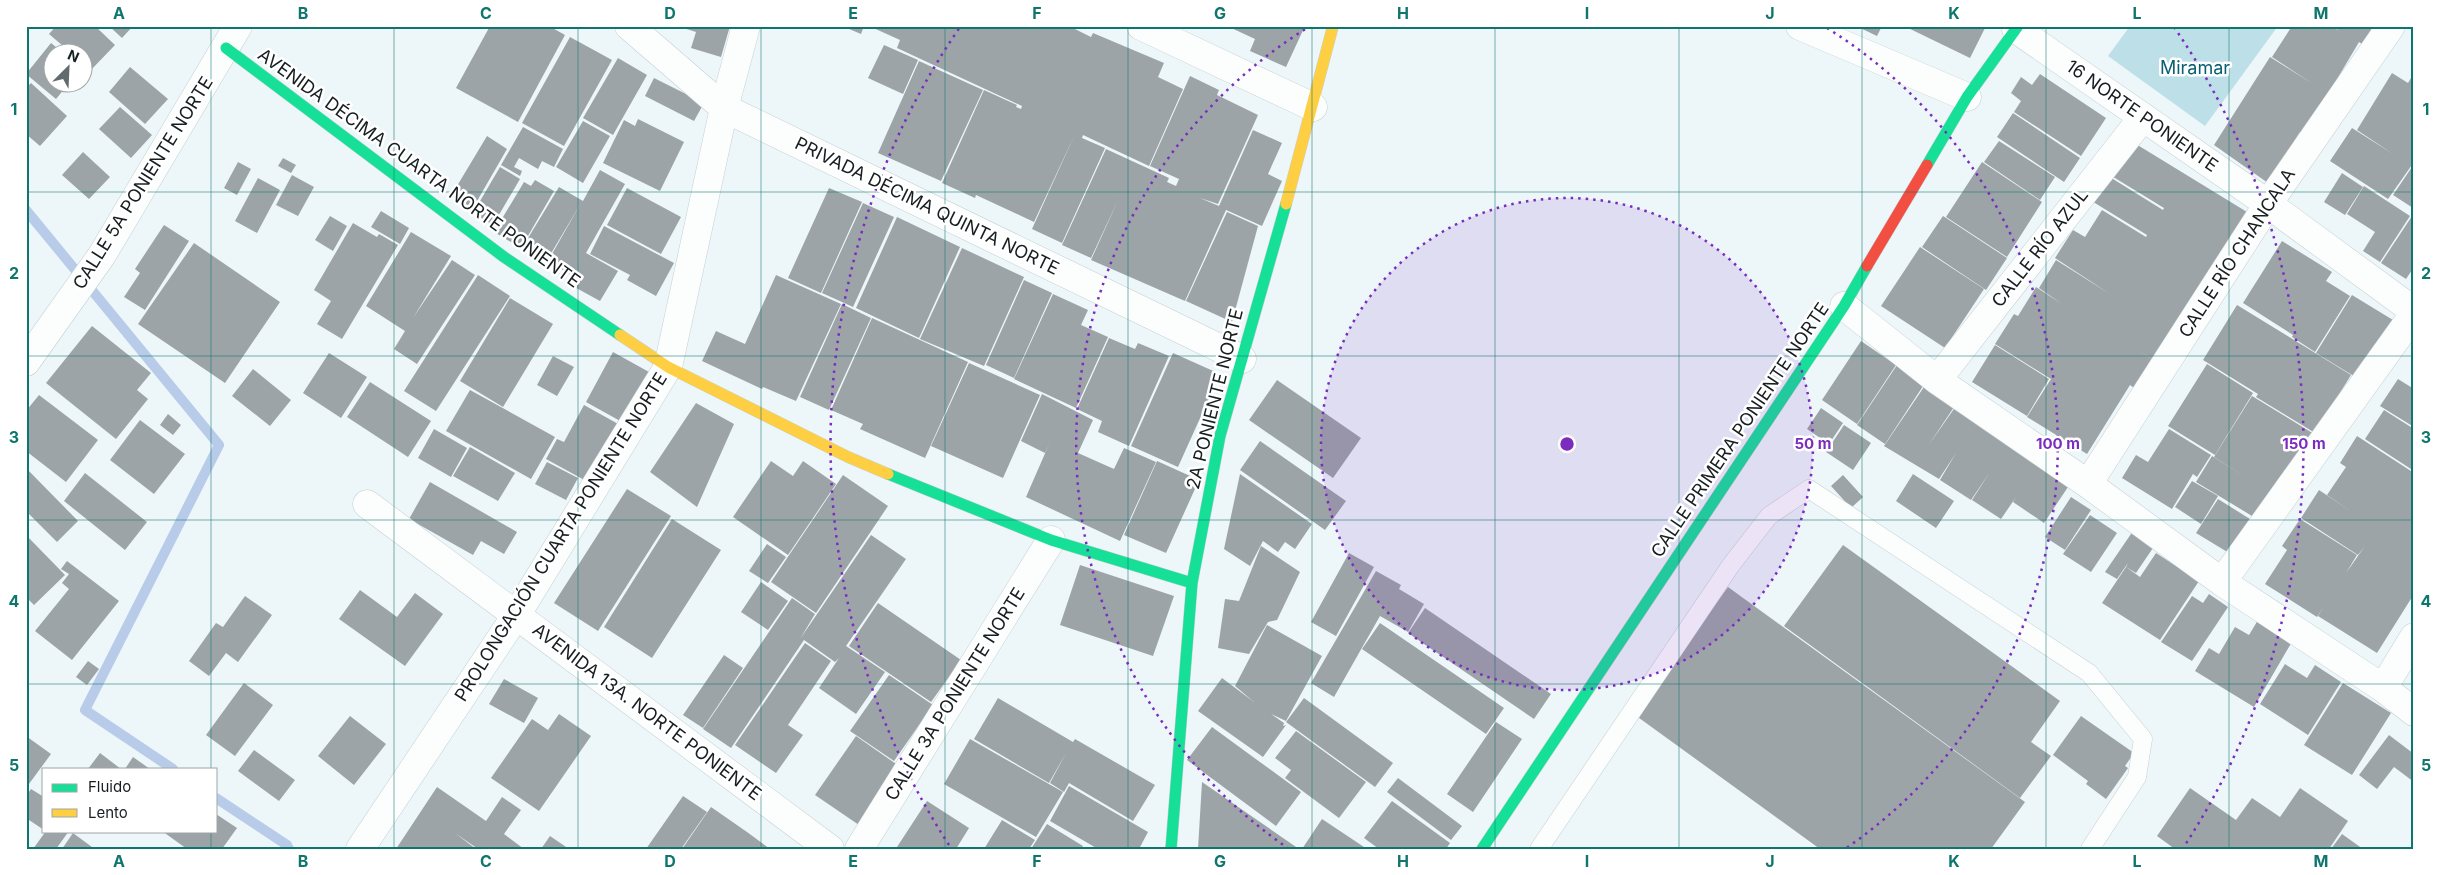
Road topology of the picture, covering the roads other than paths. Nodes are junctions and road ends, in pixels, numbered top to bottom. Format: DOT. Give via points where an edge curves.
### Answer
graph roads {
  1 [pos="629,26"];
  2 [pos="746,26"];
  3 [pos="1142,26"];
  4 [pos="1333,26"];
  5 [pos="1800,26"];
  6 [pos="2391,26"];
  7 [pos="2017,28"];
  8 [pos="232,37"];
  9 [pos="1967,97"];
  10 [pos="1314,107"];
  11 [pos="724,108"];
  12 [pos="2143,116"];
  13 [pos="2268,204"];
  14 [pos="1844,306"];
  15 [pos="2414,313"];
  16 [pos="1242,359"];
  17 [pos="26,362"];
  18 [pos="668,367"];
  19 [pos="1937,380"];
  20 [pos="2088,484"];
  21 [pos="368,504"];
  22 [pos="1051,540"];
  23 [pos="2222,582"];
  24 [pos="1192,583"];
  25 [pos="517,614"];
  26 [pos="2414,637"];
  27 [pos="2383,688"];
  28 [pos="2414,712"];
  29 [pos="360,849"];
  30 [pos="830,849"];
  31 [pos="858,849"];
  32 [pos="1171,849"];
  33 [pos="1482,849"];
  34 [pos="1539,849"];
  35 [pos="2090,849"];
  1 -- 11 [label="street, PRIVADA DÉCIMA QUINTA NORTE"];
  2 -- 11 [label="street, PROLONGACIÓN CUARTA PONIENTE NORTE"];
  3 -- 10 [label="street"];
  4 -- 10 [label="street, 2A PONIENTE NORTE"];
  5 -- 9 [label="street"];
  6 -- 13 [label="street, CALLE RÍO CHANCALA"];
  7 -- 9 [label="street, CALLE PRIMERA PONIENTE NORTE"];
  7 -- 12 [label="street, 16 NORTE PONIENTE"];
  8 -- 17 [label="street, CALLE 5A PONIENTE NORTE" via="102,255"];
  8 -- 18 [label="street, AVENIDA DÉCIMA CUARTA NORTE PONIENTE" via="504,258"];
  9 -- 14 [label="street, CALLE PRIMERA PONIENTE NORTE"];
  10 -- 16 [label="street, 2A PONIENTE NORTE"];
  11 -- 16 [label="street, PRIVADA DÉCIMA QUINTA NORTE"];
  11 -- 18 [label="street, PROLONGACIÓN CUARTA PONIENTE NORTE"];
  12 -- 13 [label="street, 16 NORTE PONIENTE"];
  12 -- 19 [label="street, CALLE RÍO AZUL"];
  13 -- 15 [label="street, 16 NORTE PONIENTE"];
  13 -- 20 [label="street, CALLE RÍO CHANCALA"];
  14 -- 19 [label="street"];
  14 -- 33 [label="street, CALLE PRIMERA PONIENTE NORTE"];
  15 -- 23 [label="street"];
  16 -- 24 [label="street, 2A PONIENTE NORTE" via="1220,436"];
  18 -- 22 [label="street, AVENIDA DÉCIMA CUARTA NORTE PONIENTE" via="848,457"];
  18 -- 25 [label="street, PROLONGACIÓN CUARTA PONIENTE NORTE"];
  19 -- 20 [label="street"];
  20 -- 23 [label="street"];
  21 -- 25 [label="street, AVENIDA 13A. NORTE PONIENTE"];
  22 -- 24 [label="street, AVENIDA DÉCIMA CUARTA NORTE PONIENTE"];
  22 -- 31 [label="street, CALLE 3A PONIENTE NORTE"];
  23 -- 27 [label="street"];
  24 -- 32 [label="street, 2A PONIENTE NORTE"];
  25 -- 29 [label="street, PROLONGACIÓN CUARTA PONIENTE NORTE"];
  25 -- 30 [label="street, AVENIDA 13A. NORTE PONIENTE"];
  26 -- 27 [label="street"];
  27 -- 28 [label="street"];
  34 -- 35 [label="lane" via="1730,565 1768,516 1808,489 2089,673 2143,739 2137,777"];
}
